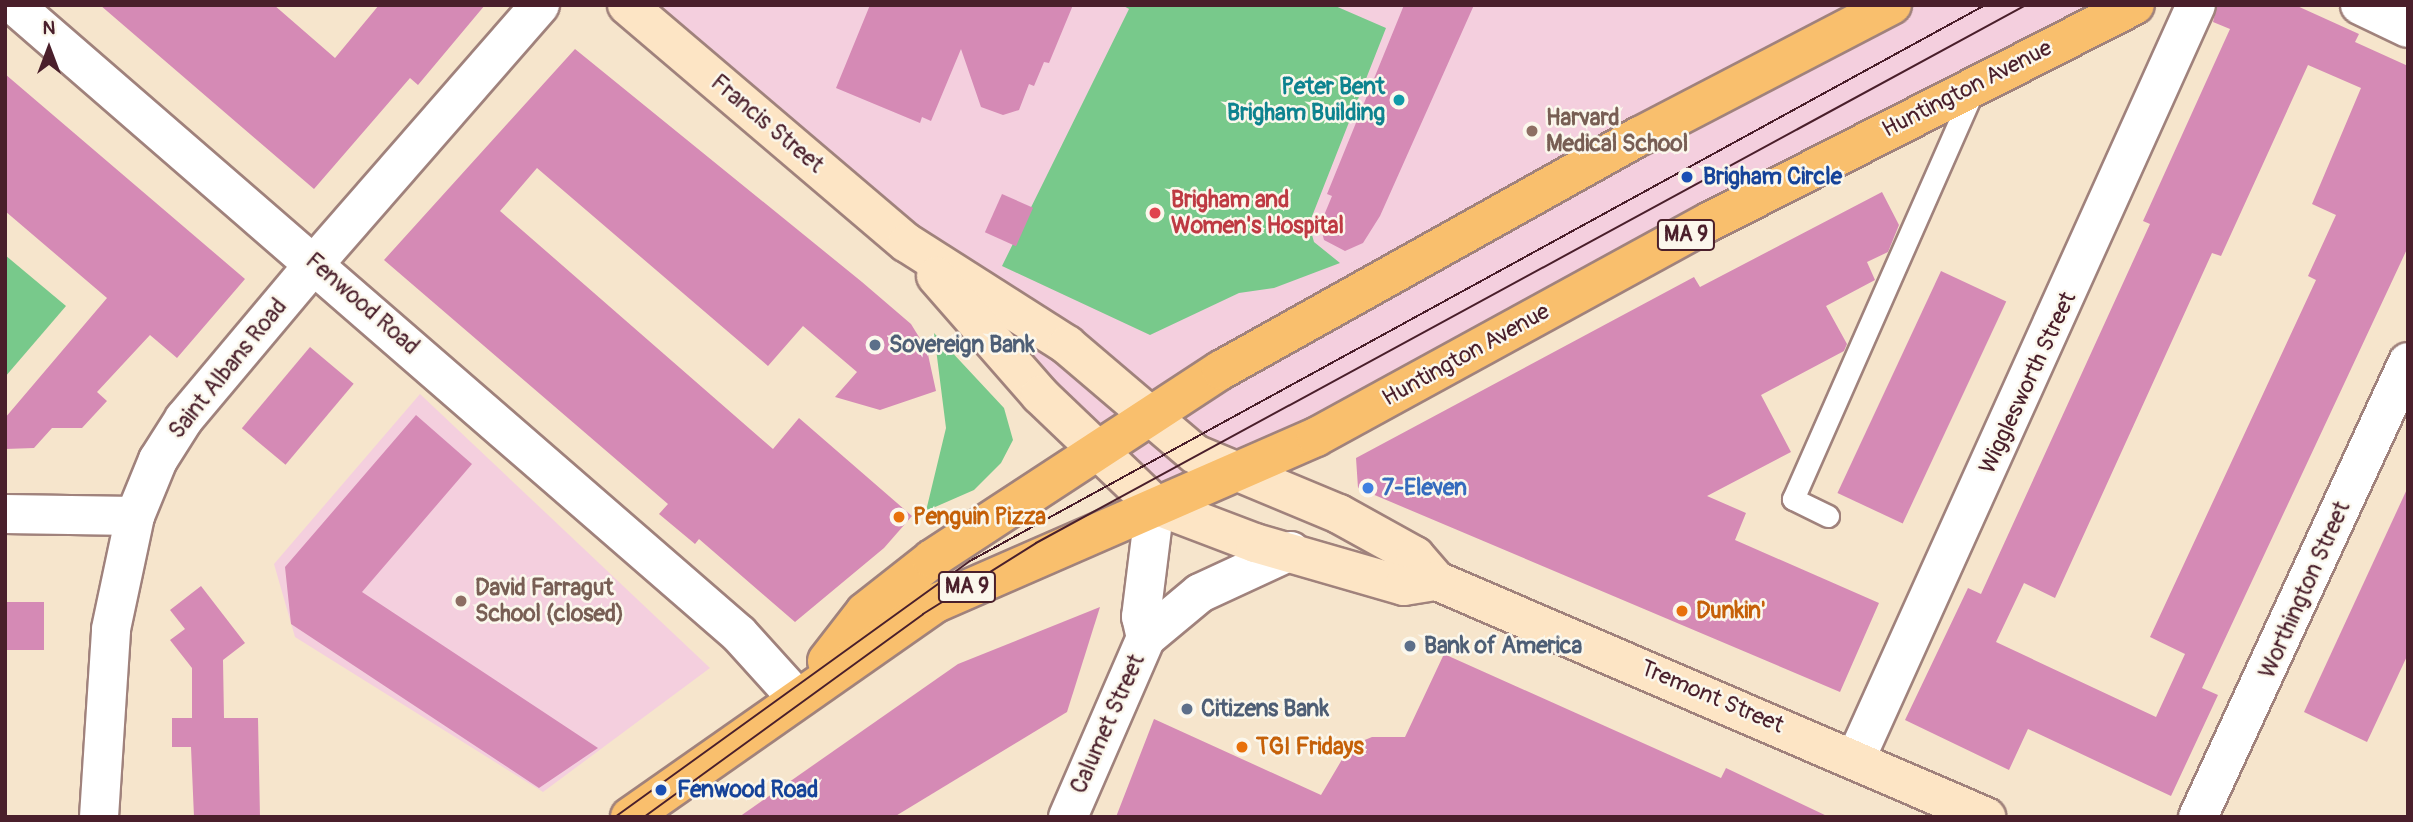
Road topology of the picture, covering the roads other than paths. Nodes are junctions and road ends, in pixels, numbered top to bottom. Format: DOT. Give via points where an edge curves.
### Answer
graph roads {
  1 [pos="14,5"];
  2 [pos="540,5"];
  3 [pos="628,5"];
  4 [pos="1892,5"];
  5 [pos="2135,5"];
  6 [pos="2196,5"];
  7 [pos="2360,5"];
  8 [pos="2408,27"];
  9 [pos="1976,83"];
  10 [pos="907,243"];
  11 [pos="315,263"];
  12 [pos="2408,362"];
  13 [pos="1151,415"];
  14 [pos="1099,449"];
  15 [pos="1241,470"];
  16 [pos="1155,505"];
  17 [pos="5,513"];
  18 [pos="135,516"];
  19 [pos="1828,516"];
  20 [pos="1291,551"];
  21 [pos="1437,581"];
  22 [pos="1146,638"];
  23 [pos="795,696"];
  24 [pos="1856,758"];
  25 [pos="99,817"];
  26 [pos="630,817"];
  27 [pos="1068,817"];
  28 [pos="1986,817"];
  29 [pos="2198,817"];
  1 -- 11 [label="street, Fenwood Road"];
  2 -- 11 [label="street, Saint Albans Road"];
  3 -- 10 [label="main road, Francis Street"];
  4 -- 13 [label="main road, Huntington Avenue / MA 9" via="1614,150"];
  5 -- 9 [label="main road, Huntington Avenue / MA 9"];
  6 -- 24 [label="street, Wigglesworth Street"];
  7 -- 8 [label="street"];
  9 -- 15 [label="main road, Huntington Avenue / MA 9" via="1316,437"];
  9 -- 19 [label="lane" via="1793,499"];
  10 -- 13 [label="main road, Francis Street" via="1067,345"];
  10 -- 14 [label="main road, Francis Street" via="1027,382"];
  11 -- 18 [label="street, Saint Albans Road" via="184,419"];
  11 -- 23 [label="street, Fenwood Road" via="739,634"];
  12 -- 29 [label="street, Worthington Street"];
  13 -- 14 [label="main road, Huntington Avenue / MA 9"];
  13 -- 15 [label="main road, Francis Street" via="1195,454"];
  14 -- 16 [label="main road, Francis Street"];
  14 -- 23 [label="main road, Huntington Avenue / MA 9" via="932,559 865,612"];
  15 -- 16 [label="main road, Huntington Avenue / MA 9"];
  15 -- 21 [label="main road, Tremont Street" via="1415,556"];
  16 -- 20 [label="main road"];
  16 -- 22 [label="street, Calumet Street" via="1141,618"];
  16 -- 23 [label="main road, Huntington Avenue / MA 9" via="936,603"];
  17 -- 18 [label="street"];
  18 -- 25 [label="street, Saint Albans Road" via="107,662"];
  20 -- 21 [label="main road" via="1404,586"];
  20 -- 22 [label="street" via="1200,593"];
  21 -- 24 [label="main road, Tremont Street"];
  22 -- 27 [label="street, Calumet Street"];
  23 -- 26 [label="main road, Huntington Avenue / MA 9"];
  24 -- 28 [label="main road, Tremont Street"];
}
